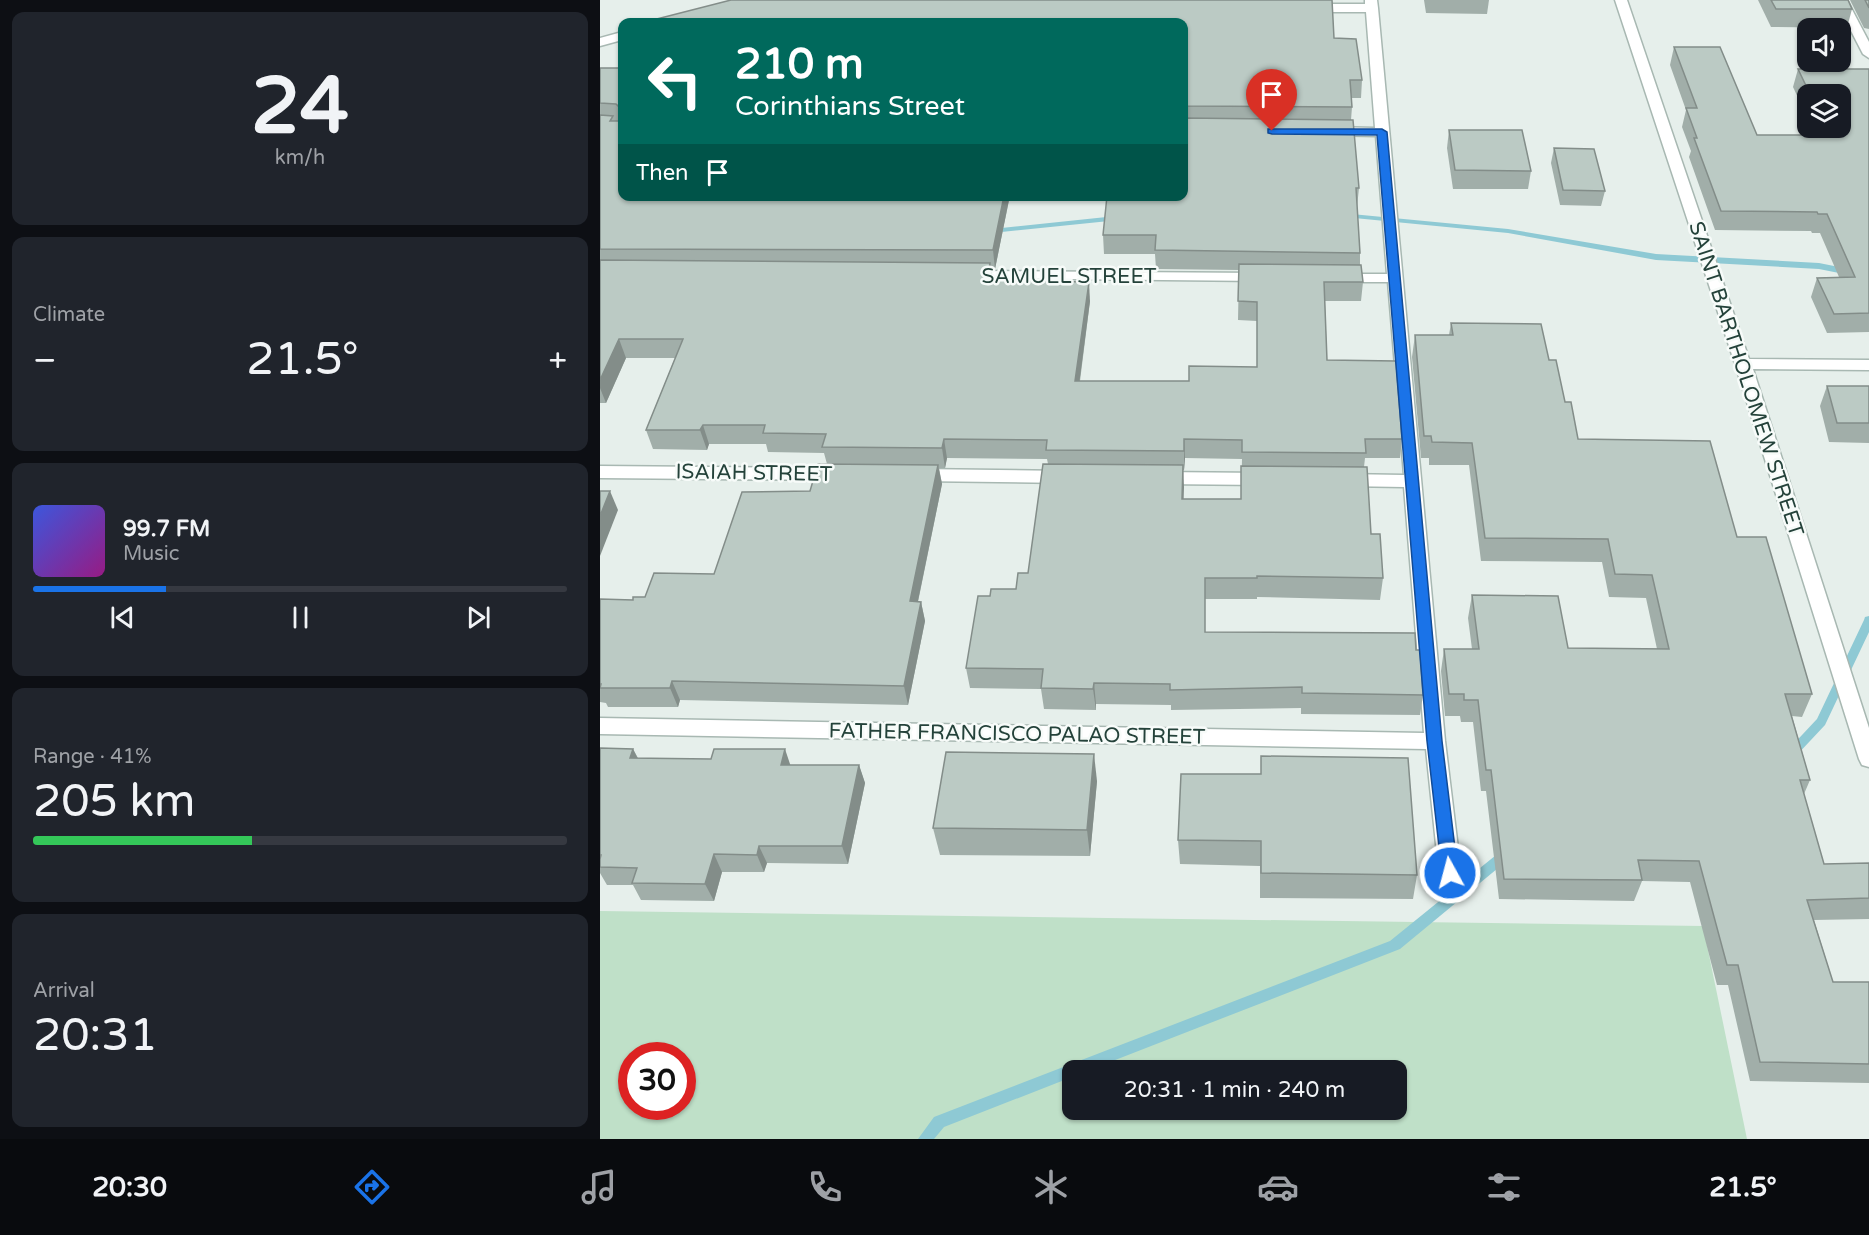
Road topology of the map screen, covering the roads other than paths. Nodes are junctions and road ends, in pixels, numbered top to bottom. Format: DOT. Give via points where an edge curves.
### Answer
graph roads {
  1 [pos="1621,0"];
  2 [pos="1841,0"];
  3 [pos="1371,4"];
  4 [pos="1300,8"];
  5 [pos="618,37"];
  6 [pos="600,42"];
  7 [pos="1869,54"];
  8 [pos="1312,131"];
  9 [pos="1382,132"];
  10 [pos="956,275"];
  11 [pos="1276,278"];
  12 [pos="1324,278"];
  13 [pos="1395,278"];
  14 [pos="1743,364"];
  15 [pos="1869,365"];
  16 [pos="600,472"];
  17 [pos="851,475"];
  18 [pos="899,475"];
  19 [pos="1078,477"];
  20 [pos="1138,478"];
  21 [pos="1281,480"];
  22 [pos="1329,480"];
  23 [pos="1413,481"];
  24 [pos="600,726"];
  25 [pos="1434,741"];
  26 [pos="1869,759"];
  27 [pos="1450,873"];
  1 -- 14 [label="street, SAINT BARTHOLOMEW STREET"];
  2 -- 7 [label="street"];
  3 -- 4 [label="street"];
  3 -- 9 [label="street"];
  5 -- 6 [label="street"];
  8 -- 9 [label="street"];
  9 -- 13 [label="street"];
  10 -- 11 [label="street, SAMUEL STREET"];
  12 -- 13 [label="street"];
  13 -- 23 [label="street"];
  14 -- 15 [label="street"];
  14 -- 26 [label="street, SAINT BARTHOLOMEW STREET"];
  16 -- 17 [label="street, ISAIAH STREET"];
  18 -- 19 [label="street"];
  20 -- 21 [label="street"];
  22 -- 23 [label="street"];
  23 -- 25 [label="street"];
  24 -- 25 [label="street, FATHER FRANCISCO PALAO STREET"];
  25 -- 27 [label="street"];
}
